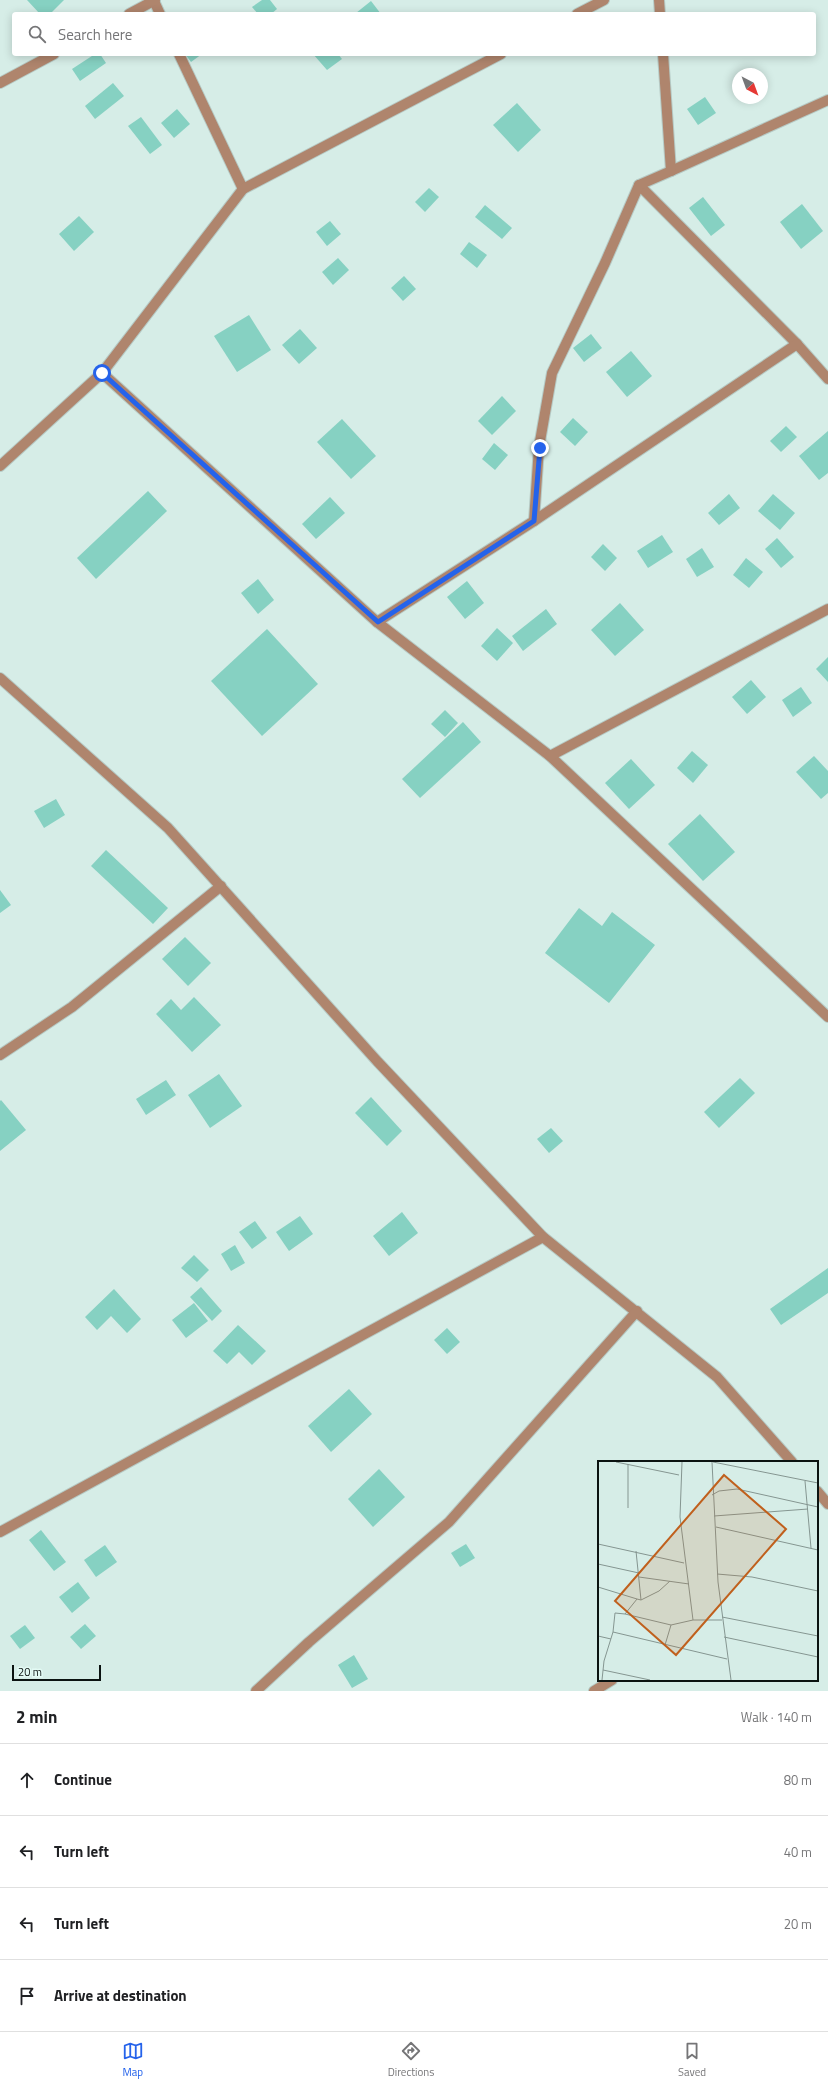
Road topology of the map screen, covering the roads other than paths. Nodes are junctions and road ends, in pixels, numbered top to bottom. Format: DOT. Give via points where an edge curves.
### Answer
graph roads {
  1 [pos="154,0"];
  2 [pos="604,0"];
  3 [pos="659,0"];
  4 [pos="133,12"];
  5 [pos="159,12"];
  6 [pos="581,12"];
  7 [pos="660,12"];
  8 [pos="50,56"];
  9 [pos="180,56"];
  10 [pos="497,56"];
  11 [pos="663,56"];
  12 [pos="0,83"];
  13 [pos="828,100"];
  14 [pos="671,171"];
  15 [pos="639,185"];
  16 [pos="243,189"];
  17 [pos="797,344"];
  18 [pos="102,373"];
  19 [pos="828,379"];
  20 [pos="0,466"];
  21 [pos="534,521"];
  22 [pos="828,609"];
  23 [pos="378,622"];
  24 [pos="0,678"];
  25 [pos="550,756"];
  26 [pos="221,886"];
  27 [pos="828,1017"];
  28 [pos="0,1055"];
  29 [pos="543,1237"];
  30 [pos="637,1311"];
  31 [pos="787,1460"];
  32 [pos="818,1492"];
  33 [pos="828,1504"];
  34 [pos="0,1532"];
  35 [pos="610,1681"];
  36 [pos="256,1691"];
  37 [pos="594,1691"];
  1 -- 4 [label="street"];
  1 -- 5 [label="street"];
  2 -- 6 [label="street"];
  3 -- 7 [label="street"];
  8 -- 12 [label="street"];
  9 -- 16 [label="street"];
  10 -- 16 [label="street"];
  11 -- 14 [label="street"];
  13 -- 14 [label="street"];
  14 -- 15 [label="street"];
  15 -- 17 [label="street"];
  15 -- 21 [label="street" via="552,373 540,448"];
  16 -- 18 [label="street"];
  17 -- 19 [label="street"];
  17 -- 21 [label="street"];
  18 -- 20 [label="street"];
  18 -- 23 [label="street"];
  21 -- 23 [label="street"];
  22 -- 25 [label="street"];
  23 -- 25 [label="street"];
  24 -- 26 [label="street" via="168,828"];
  25 -- 27 [label="street"];
  26 -- 28 [label="street" via="72,1007"];
  26 -- 29 [label="street" via="377,1061"];
  29 -- 30 [label="street"];
  29 -- 34 [label="street"];
  30 -- 31 [label="street" via="717,1377"];
  30 -- 36 [label="street" via="449,1522"];
  32 -- 33 [label="street"];
  35 -- 37 [label="street"];
}
